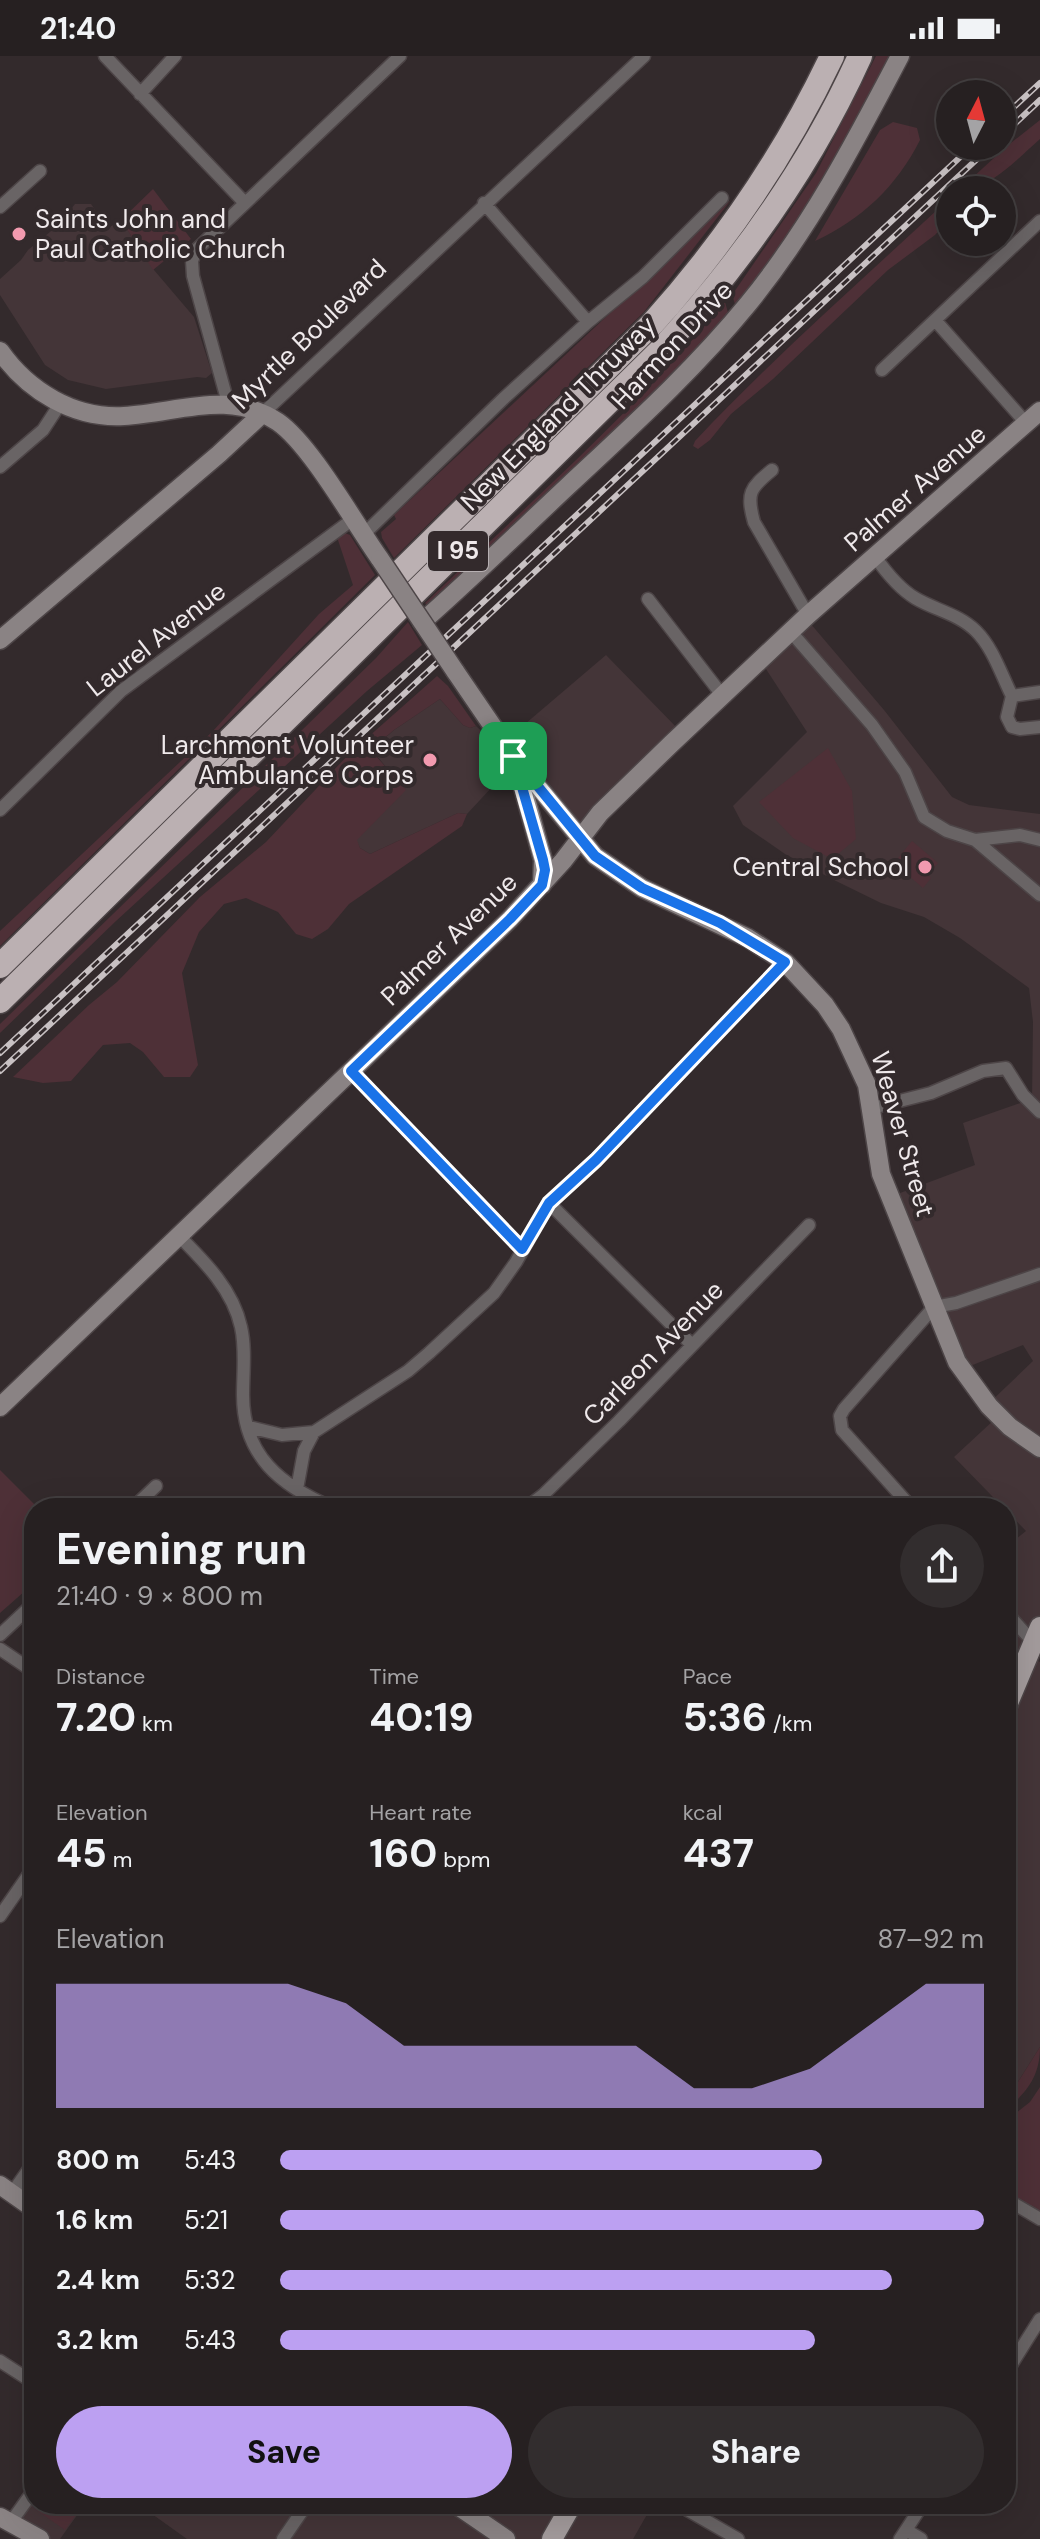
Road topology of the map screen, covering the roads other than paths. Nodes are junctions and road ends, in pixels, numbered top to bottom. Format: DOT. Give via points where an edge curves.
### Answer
graph roads {
  1 [pos="105,56"];
  2 [pos="175,56"];
  3 [pos="400,56"];
  4 [pos="644,56"];
  5 [pos="832,56"];
  6 [pos="860,56"];
  7 [pos="900,56"];
  8 [pos="140,94"];
  9 [pos="40,171"];
  10 [pos="722,198"];
  11 [pos="245,203"];
  12 [pos="484,203"];
  13 [pos="0,207"];
  14 [pos="1040,221"];
  15 [pos="935,320"];
  16 [pos="588,322"];
  17 [pos="0,351"];
  18 [pos="882,370"];
  19 [pos="228,403"];
  20 [pos="60,404"];
  21 [pos="262,414"];
  22 [pos="1034,417"];
  23 [pos="0,467"];
  24 [pos="772,470"];
  25 [pos="358,527"];
  26 [pos="876,558"];
  27 [pos="648,599"];
  28 [pos="808,615"];
  29 [pos="426,618"];
  30 [pos="791,632"];
  31 [pos="0,640"];
  32 [pos="1040,692"];
  33 [pos="722,695"];
  34 [pos="1012,696"];
  35 [pos="1040,727"];
  36 [pos="513,756"];
  37 [pos="0,810"];
  38 [pos="581,838"];
  39 [pos="975,840"];
  40 [pos="1040,840"];
  41 [pos="542,885"];
  42 [pos="1040,895"];
  43 [pos="785,962"];
  44 [pos="0,966"];
  45 [pos="0,1001"];
  46 [pos="351,1071"];
  47 [pos="872,1108"];
  48 [pos="1040,1112"];
  49 [pos="549,1203"];
  50 [pos="809,1225"];
  51 [pos="179,1236"];
  52 [pos="522,1249"];
  53 [pos="1040,1274"];
  54 [pos="934,1307"];
  55 [pos="691,1344"];
  56 [pos="0,1407"];
  57 [pos="249,1427"];
  58 [pos="314,1432"];
  59 [pos="1040,1448"];
  60 [pos="156,1486"];
  61 [pos="297,1489"];
  62 [pos="143,1498"];
  63 [pos="314,1498"];
  64 [pos="539,1498"];
  65 [pos="903,1498"];
  66 [pos="24,1612"];
  67 [pos="1016,1619"];
  68 [pos="1037,1634"];
  69 [pos="0,1635"];
  70 [pos="0,1649"];
  71 [pos="24,1665"];
  72 [pos="1016,1684"];
  73 [pos="24,1881"];
  74 [pos="0,1916"];
  75 [pos="24,2172"];
  76 [pos="6,2189"];
  77 [pos="24,2202"];
  78 [pos="1016,2205"];
  79 [pos="1040,2219"];
  80 [pos="1040,2319"];
  81 [pos="1016,2357"];
  82 [pos="0,2361"];
  83 [pos="24,2377"];
  84 [pos="24,2500"];
  85 [pos="300,2514"];
  86 [pos="470,2514"];
  87 [pos="566,2514"];
  88 [pos="694,2514"];
  89 [pos="917,2514"];
  90 [pos="5,2519"];
  91 [pos="903,2535"];
  92 [pos="40,2539"];
  93 [pos="283,2539"];
  94 [pos="506,2539"];
  95 [pos="552,2539"];
  96 [pos="738,2539"];
  97 [pos="921,2539"];
  1 -- 8 [label="street"];
  2 -- 8 [label="street"];
  3 -- 11 [label="street"];
  4 -- 12 [label="street, Myrtle Boulevard"];
  5 -- 44 [label="highway, New England Thruway / I 95" via="761,184 712,254 652,324"];
  6 -- 45 [label="highway, New England Thruway / I 95" via="769,218 672,339"];
  7 -- 29 [label="street, Harmon Drive" via="827,190 749,303 637,422"];
  8 -- 11 [label="street"];
  9 -- 13 [label="street"];
  10 -- 16 [label="street" via="643,277"];
  11 -- 19 [label="street" via="196,250 192,261"];
  12 -- 16 [label="street"];
  12 -- 21 [label="street, Myrtle Boulevard"];
  14 -- 15 [label="street"];
  15 -- 18 [label="street"];
  15 -- 22 [label="street"];
  16 -- 25 [label="street"];
  17 -- 20 [label="street, Weaver Street" via="23,378"];
  19 -- 20 [label="street, Weaver Street" via="122,416"];
  19 -- 21 [label="street, Weaver Street"];
  20 -- 23 [label="street" via="43,430"];
  21 -- 25 [label="street, Weaver Street" via="280,423 304,449"];
  21 -- 31 [label="street, Myrtle Boulevard"];
  22 -- 26 [label="street, Palmer Avenue"];
  24 -- 28 [label="street" via="755,484 749,505"];
  25 -- 29 [label="street, Weaver Street, bridge"];
  25 -- 37 [label="street, Laurel Avenue" via="121,691"];
  26 -- 28 [label="street, Palmer Avenue"];
  26 -- 34 [label="street" via="914,597 974,629 988,645"];
  27 -- 33 [label="street"];
  28 -- 30 [label="street, Palmer Avenue"];
  29 -- 36 [label="street, Weaver Street, bridge"];
  30 -- 33 [label="street, Palmer Avenue"];
  30 -- 39 [label="street" via="872,725 905,772 924,817"];
  32 -- 34 [label="street"];
  33 -- 38 [label="street, Palmer Avenue" via="600,813"];
  34 -- 35 [label="street" via="1009,724"];
  36 -- 38 [label="street, Weaver Street"];
  36 -- 41 [label="street" via="543,860"];
  38 -- 41 [label="street, Palmer Avenue"];
  38 -- 43 [label="street, Weaver Street" via="595,856 642,888 720,923"];
  39 -- 40 [label="street" via="1020,835"];
  39 -- 42 [label="street"];
  41 -- 46 [label="street, Palmer Avenue"];
  43 -- 47 [label="street, Weaver Street" via="841,1029"];
  43 -- 49 [label="street"];
  46 -- 51 [label="street, Palmer Avenue"];
  46 -- 52 [label="street"];
  47 -- 48 [label="street" via="1006,1068"];
  47 -- 54 [label="street, Weaver Street" via="881,1174"];
  49 -- 52 [label="street"];
  49 -- 55 [label="street"];
  50 -- 55 [label="street, Carleon Avenue"];
  51 -- 56 [label="street, Palmer Avenue"];
  51 -- 57 [label="street" via="221,1282 236,1311"];
  52 -- 58 [label="street" via="494,1293 439,1345"];
  53 -- 54 [label="street"];
  54 -- 59 [label="street, Weaver Street" via="973,1386 1010,1427"];
  54 -- 65 [label="street" via="840,1416 842,1430"];
  55 -- 64 [label="street, Carleon Avenue"];
  57 -- 58 [label="street" via="282,1435"];
  57 -- 61 [label="street" via="261,1459"];
  58 -- 61 [label="street" via="304,1451"];
  60 -- 62 [label="street"];
  61 -- 63 [label="street"];
  66 -- 69 [label="street"];
  67 -- 68 [label="street"];
  68 -- 72 [label="main road"];
  70 -- 71 [label="street"];
  73 -- 74 [label="street"];
  75 -- 76 [label="street"];
  76 -- 77 [label="street"];
  78 -- 79 [label="street"];
  80 -- 81 [label="street"];
  82 -- 83 [label="street"];
  84 -- 90 [label="street"];
  85 -- 93 [label="street"];
  86 -- 94 [label="street"];
  87 -- 95 [label="main road"];
  88 -- 96 [label="street"];
  89 -- 91 [label="street"];
  90 -- 92 [label="street"];
  91 -- 97 [label="street"];
}
